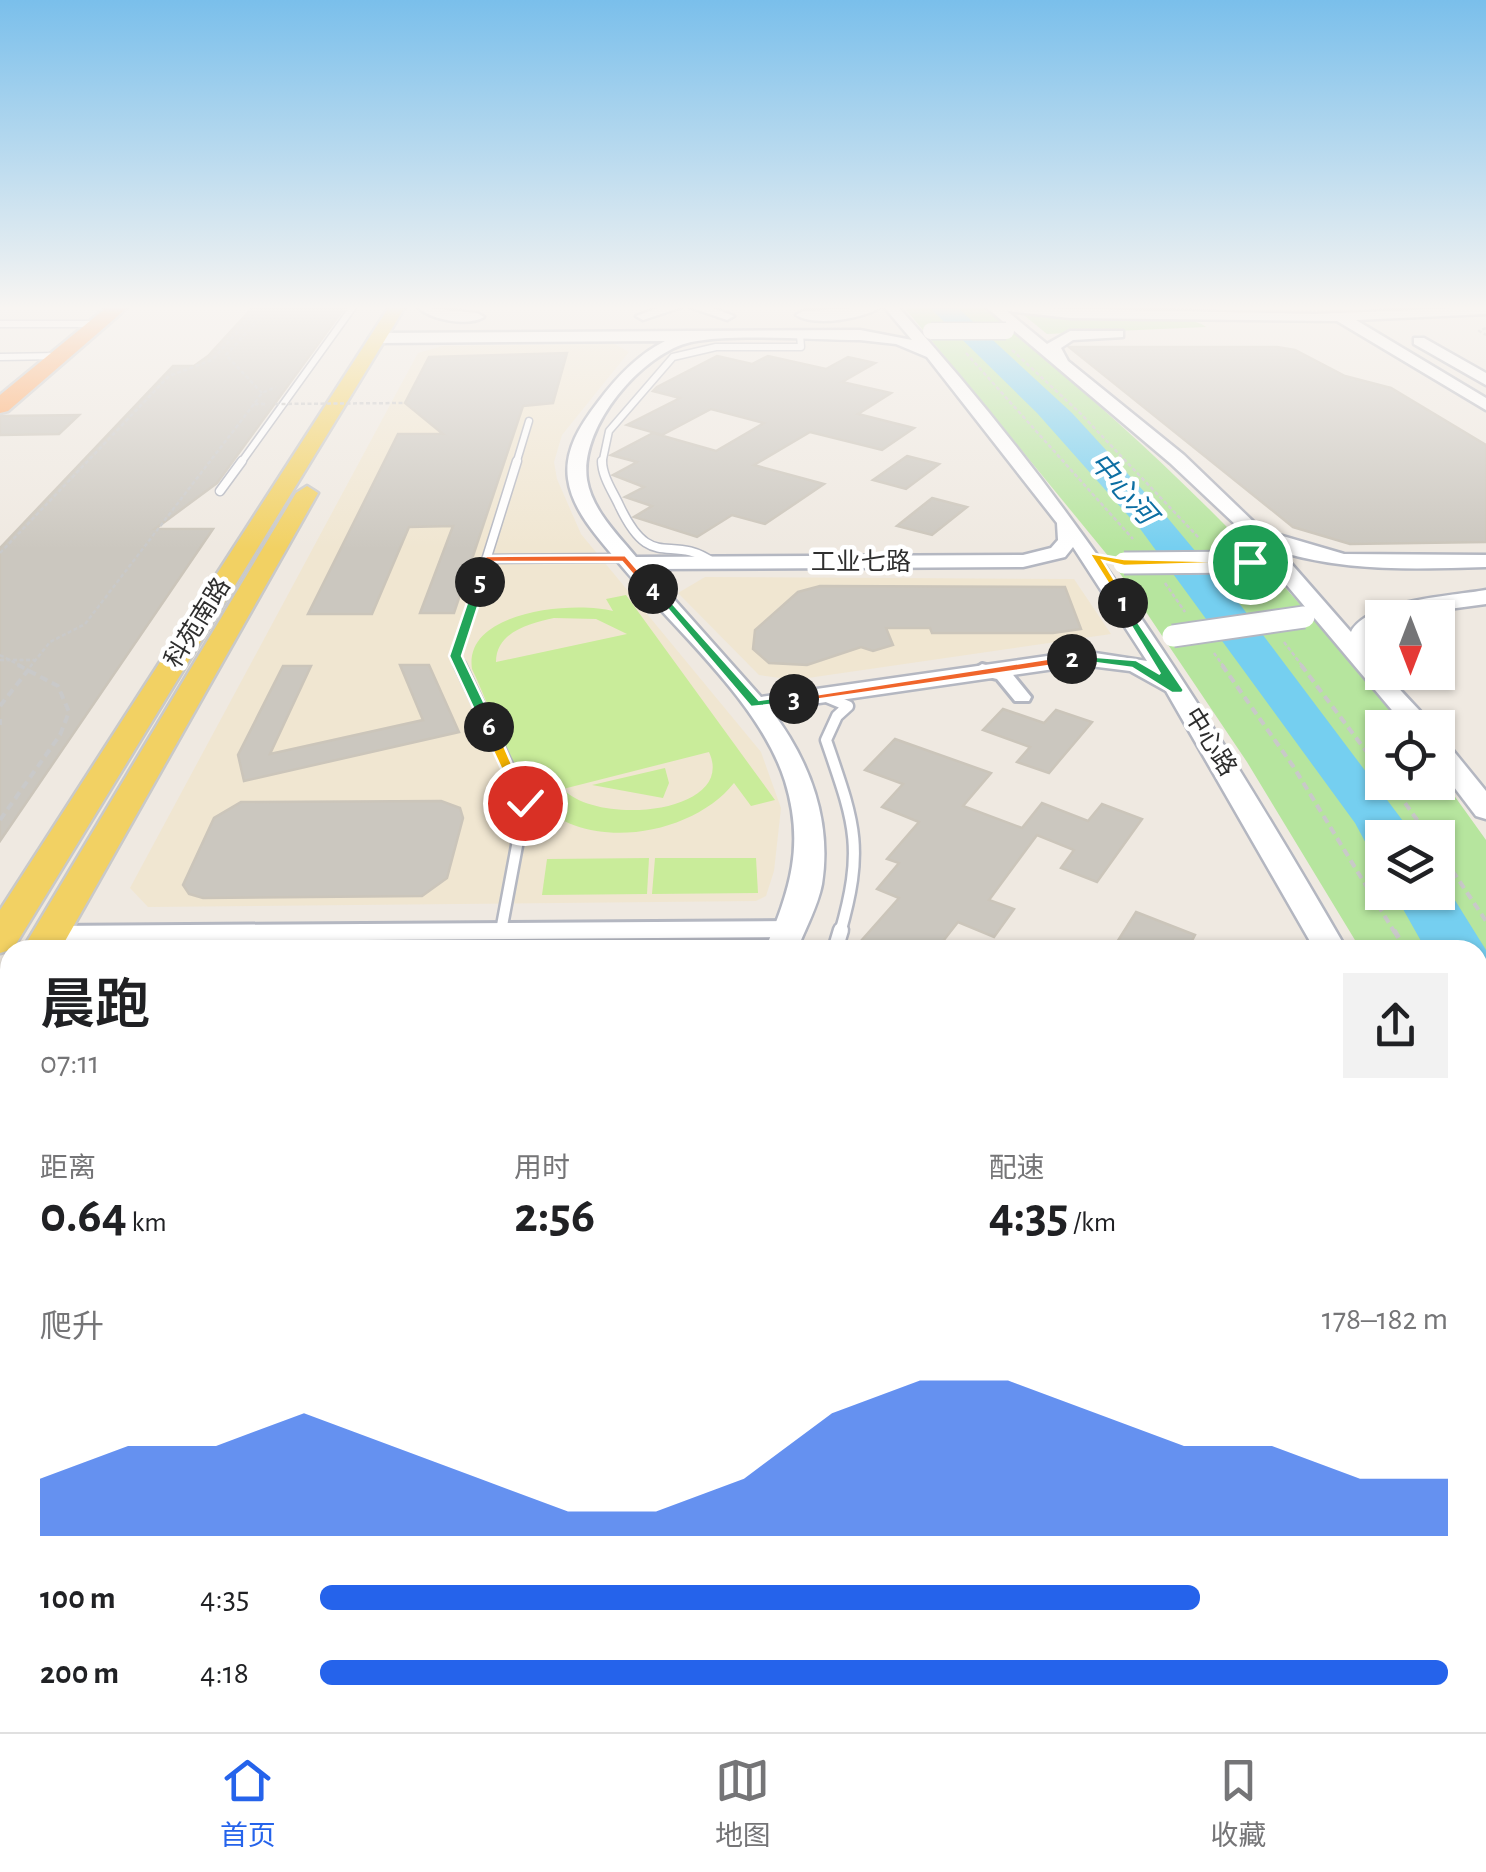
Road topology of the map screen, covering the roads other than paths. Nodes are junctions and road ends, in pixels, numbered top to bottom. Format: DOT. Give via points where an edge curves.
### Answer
graph roads {
  1 [pos="21,388"];
  2 [pos="294,388"];
  3 [pos="358,388"];
  4 [pos="363,388"];
  5 [pos="618,388"];
  6 [pos="646,388"];
  7 [pos="960,388"];
  8 [pos="1092,388"];
  9 [pos="1458,388"];
  10 [pos="1486,405"];
  11 [pos="0,406"];
  12 [pos="529,420"];
  13 [pos="220,491"];
  14 [pos="1244,522"];
  15 [pos="1066,524"];
  16 [pos="1273,554"];
  17 [pos="1093,556"];
  18 [pos="487,559"];
  19 [pos="627,561"];
  20 [pos="1486,561"];
  21 [pos="1409,562"];
  22 [pos="714,563"];
  23 [pos="1486,597"];
  24 [pos="1462,601"];
  25 [pos="1334,623"];
  26 [pos="1152,650"];
  27 [pos="1362,656"];
  28 [pos="982,670"];
  29 [pos="1177,690"];
  30 [pos="820,695"];
  31 [pos="1022,697"];
  32 [pos="756,704"];
  33 [pos="1406,710"];
  34 [pos="1455,771"];
  35 [pos="1486,810"];
  36 [pos="502,931"];
  37 [pos="787,939"];
  38 [pos="0,940"];
  39 [pos="47,940"];
  40 [pos="129,940"];
  41 [pos="838,940"];
  42 [pos="1325,940"];
  1 -- 11 [label="highway"];
  2 -- 13 [label="lane"];
  3 -- 38 [label="main road, 科苑南路"];
  4 -- 39 [label="main road, 科苑南路"];
  5 -- 19 [label="street" via="589,428 576,470 586,504"];
  6 -- 22 [label="lane" via="609,431 601,466 633,535 647,548"];
  7 -- 15 [label="street, 中心路"];
  8 -- 14 [label="street"];
  9 -- 10 [label="street"];
  12 -- 18 [label="lane"];
  14 -- 16 [label="street"];
  14 -- 21 [label="street" via="1280,545 1318,556"];
  15 -- 17 [label="street, 中心路"];
  15 -- 22 [label="street, 工业七路" via="1068,540 1058,553 1023,560"];
  16 -- 17 [label="street, bridge" via="1250,562 1124,563"];
  16 -- 25 [label="street"];
  17 -- 26 [label="street, 中心路"];
  18 -- 19 [label="lane"];
  18 -- 36 [label="lane" via="456,656 525,803"];
  19 -- 22 [label="street, 工业七路"];
  19 -- 32 [label="street"];
  20 -- 21 [label="street"];
  21 -- 24 [label="street" via="1382,574 1396,590"];
  23 -- 24 [label="street"];
  24 -- 27 [label="street" via="1377,618 1361,636"];
  25 -- 26 [label="street, bridge" via="1304,617 1173,636"];
  25 -- 27 [label="street"];
  26 -- 29 [label="street, 中心路"];
  27 -- 33 [label="street"];
  28 -- 29 [label="street" via="1110,659 1136,664"];
  28 -- 30 [label="street"];
  28 -- 31 [label="street" via="1003,675"];
  29 -- 42 [label="street, 中心路"];
  30 -- 32 [label="street"];
  30 -- 41 [label="lane" via="848,706 826,740 855,826 854,885"];
  32 -- 37 [label="street" via="794,764 809,810 812,858"];
  34 -- 35 [label="street"];
  36 -- 37 [label="street"];
  36 -- 40 [label="street"];
}
